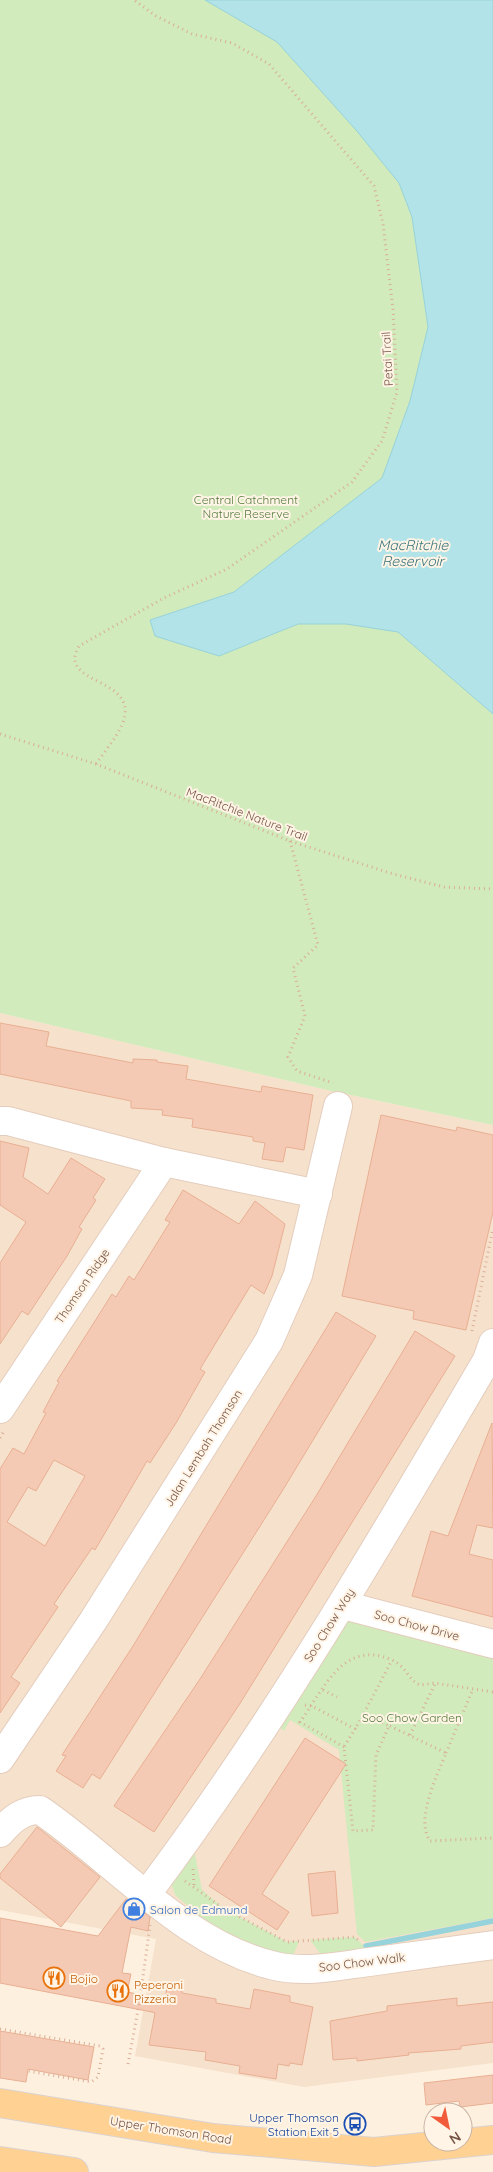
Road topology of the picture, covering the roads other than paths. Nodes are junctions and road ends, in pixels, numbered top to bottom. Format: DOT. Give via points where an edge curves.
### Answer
graph roads {
  1 [pos="338,1106"];
  2 [pos="0,1121"];
  3 [pos="164,1162"];
  4 [pos="318,1194"];
  5 [pos="493,1343"];
  6 [pos="0,1409"];
  7 [pos="342,1605"];
  8 [pos="493,1644"];
  9 [pos="0,1759"];
  10 [pos="0,1833"];
  11 [pos="149,1897"];
  12 [pos="493,1945"];
  13 [pos="0,2103"];
  14 [pos="493,2140"];
  15 [pos="0,2161"];
  16 [pos="377,2162"];
  17 [pos="32,2169"];
  18 [pos="74,2172"];
  1 -- 4 [label="street, Jalan Lembah Thomson"];
  2 -- 3 [label="street"];
  3 -- 4 [label="street"];
  3 -- 6 [label="street, Thomson Ridge"];
  4 -- 9 [label="street, Jalan Lembah Thomson" via="298,1275 269,1341 93,1621"];
  5 -- 7 [label="street, Soo Chow Way" via="487,1360"];
  7 -- 8 [label="street, Soo Chow Drive"];
  7 -- 11 [label="street, Soo Chow Way"];
  10 -- 11 [label="street, Soo Chow Walk" via="14,1818 29,1810 40,1810"];
  11 -- 12 [label="street, Soo Chow Walk" via="191,1927 240,1955 276,1966 320,1968"];
  13 -- 16 [label="main road, Upper Thomson Road"];
  14 -- 16 [label="main road, Upper Thomson Road"];
  15 -- 17 [label="main road"];
  17 -- 18 [label="main road"];
}
